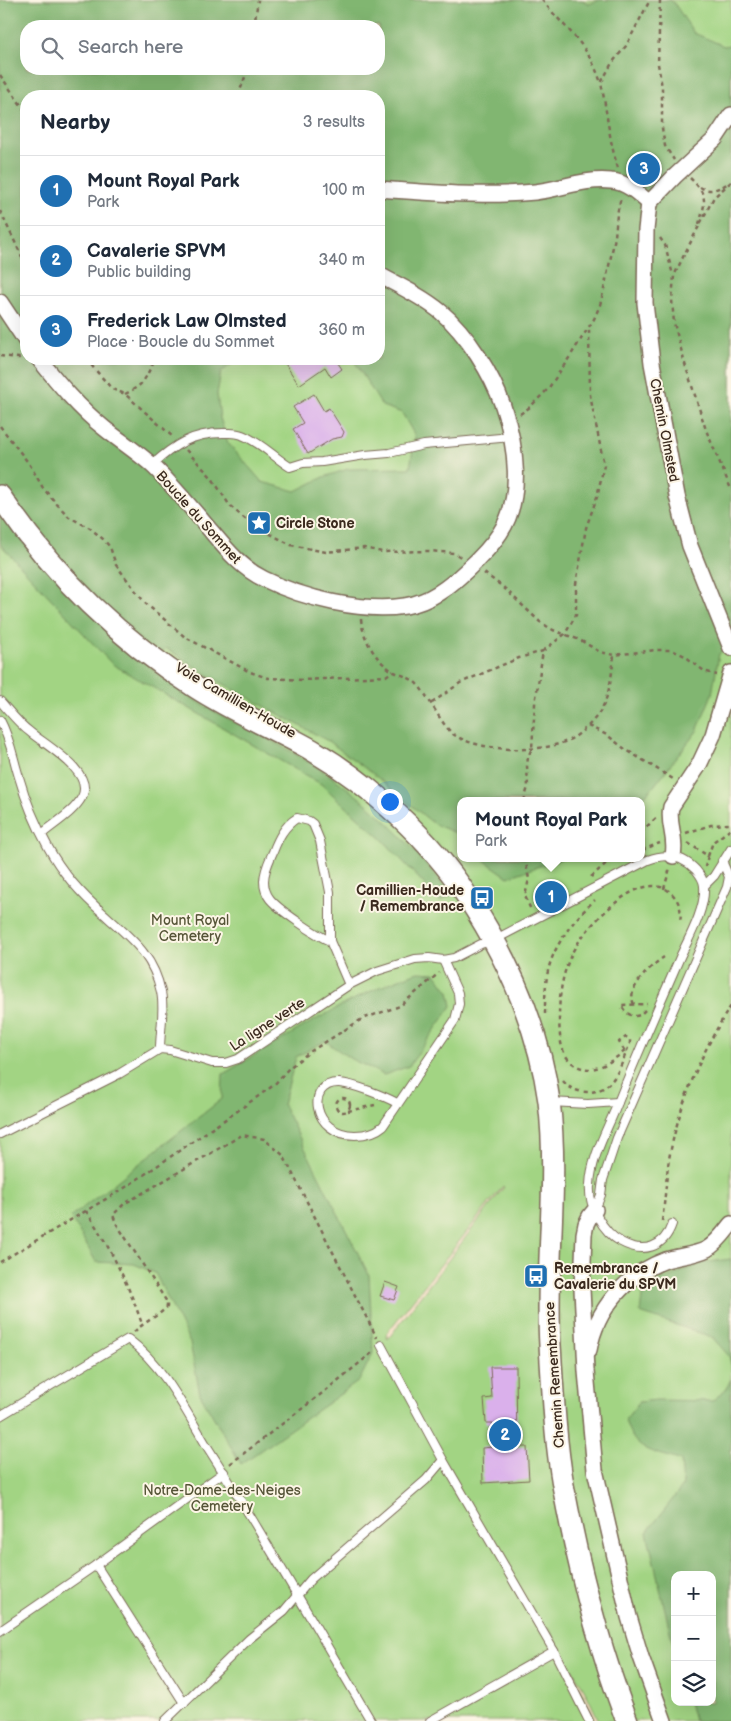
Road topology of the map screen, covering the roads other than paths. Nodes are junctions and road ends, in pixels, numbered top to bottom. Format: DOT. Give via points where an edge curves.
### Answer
graph roads {
  1 [pos="731,116"];
  2 [pos="385,189"];
  3 [pos="649,204"];
  4 [pos="385,278"];
  5 [pos="0,302"];
  6 [pos="20,332"];
  7 [pos="44,365"];
  8 [pos="511,437"];
  9 [pos="152,465"];
  10 [pos="0,485"];
  11 [pos="0,496"];
  12 [pos="731,648"];
  13 [pos="727,673"];
  14 [pos="0,701"];
  15 [pos="0,720"];
  16 [pos="42,834"];
  17 [pos="731,849"];
  18 [pos="441,859"];
  19 [pos="722,861"];
  20 [pos="644,862"];
  21 [pos="645,862"];
  22 [pos="671,863"];
  23 [pos="704,885"];
  24 [pos="494,940"];
  25 [pos="330,941"];
  26 [pos="444,964"];
  27 [pos="349,985"];
  28 [pos="160,1049"];
  29 [pos="549,1102"];
  30 [pos="618,1102"];
  31 [pos="397,1104"];
  32 [pos="0,1134"];
  33 [pos="595,1210"];
  34 [pos="672,1224"];
  35 [pos="731,1224"];
  36 [pos="380,1345"];
  37 [pos="586,1371"];
  38 [pos="0,1416"];
  39 [pos="443,1460"];
  40 [pos="224,1472"];
  41 [pos="96,1565"];
  42 [pos="297,1596"];
  43 [pos="0,1631"];
  44 [pos="554,1651"];
  45 [pos="184,1703"];
  46 [pos="165,1721"];
  47 [pos="371,1721"];
  48 [pos="430,1721"];
  49 [pos="590,1721"];
  50 [pos="627,1721"];
  51 [pos="664,1721"];
  1 -- 3 [label="street, bridge" via="715,139"];
  2 -- 3 [label="street" via="468,195 536,192 594,180 613,181 635,190"];
  3 -- 12 [label="street, Chemin Olmsted" via="645,303 648,343 677,496 690,546"];
  4 -- 8 [label="street, Boucle du Sommet" via="441,313 469,343 496,388"];
  5 -- 6 [label="street"];
  7 -- 9 [label="street, Boucle du Sommet" via="90,416"];
  8 -- 9 [label="lane" via="424,445 290,467 250,438 235,433 194,436"];
  8 -- 9 [label="street, Boucle du Sommet" via="515,470 513,499 501,532 474,564 442,591 419,602 389,607 359,606 306,595 278,586 247,569"];
  10 -- 18 [label="street, Voie Camillien-Houde" via="55,557 120,623 193,678 345,764 421,829"];
  11 -- 18 [label="street, Voie Camillien-Houde" via="48,560 125,636 169,670 212,697 303,745 339,768 389,808"];
  13 -- 22 [label="street" via="726,696 713,735 699,764 671,807 669,814 675,837"];
  14 -- 16 [label="lane" via="28,731 73,766 84,782 83,796 75,806"];
  15 -- 16 [label="lane" via="30,812"];
  16 -- 28 [label="lane" via="63,871 84,895 140,946 149,959 159,983 163,1007"];
  17 -- 19 [label="lane"];
  18 -- 24 [label="street, Voie Camillien-Houde"];
  19 -- 23 [label="lane" via="714,876"];
  19 -- 33 [label="lane" via="729,877 727,887 617,1138"];
  20 -- 24 [label="lane, La ligne verte"];
  21 -- 22 [label="lane, La ligne verte" via="663,856"];
  22 -- 23 [label="lane" via="681,858 701,876"];
  23 -- 30 [label="lane" via="704,897 696,921"];
  24 -- 26 [label="lane, La ligne verte"];
  24 -- 29 [label="street, Chemin Remembrance" via="527,1012"];
  25 -- 25 [label="lane" via="330,892 320,841 313,824 297,818 289,822 274,849 265,873 266,892 293,918"];
  25 -- 27 [label="lane"];
  26 -- 27 [label="lane, La ligne verte" via="429,958 401,962"];
  26 -- 31 [label="lane" via="458,992 455,1020"];
  27 -- 28 [label="lane, La ligne verte" via="238,1059 212,1063"];
  28 -- 32 [label="lane" via="120,1074"];
  29 -- 30 [label="lane"];
  29 -- 50 [label="street, Chemin Remembrance" via="552,1157 549,1340 555,1421 563,1483 586,1594"];
  30 -- 33 [label="lane" via="590,1176 590,1195"];
  31 -- 31 [label="lane" via="379,1130 363,1135 340,1133 324,1123 317,1105 322,1090 333,1084 348,1085"];
  33 -- 34 [label="lane" via="612,1234 621,1242 635,1247 650,1246 664,1240"];
  33 -- 37 [label="street" via="584,1234 582,1289"];
  35 -- 37 [label="street" via="708,1248 656,1264 624,1286 596,1325"];
  36 -- 39 [label="lane"];
  37 -- 51 [label="street" via="596,1470 630,1617"];
  38 -- 40 [label="lane" via="128,1339 164,1376"];
  39 -- 42 [label="lane" via="426,1480 311,1578"];
  39 -- 44 [label="lane"];
  40 -- 41 [label="lane"];
  40 -- 42 [label="lane"];
  41 -- 43 [label="lane"];
  41 -- 45 [label="lane"];
  42 -- 45 [label="lane" via="284,1611 249,1638"];
  42 -- 47 [label="lane"];
  44 -- 48 [label="lane"];
  44 -- 49 [label="lane"];
  45 -- 46 [label="lane"];
}
